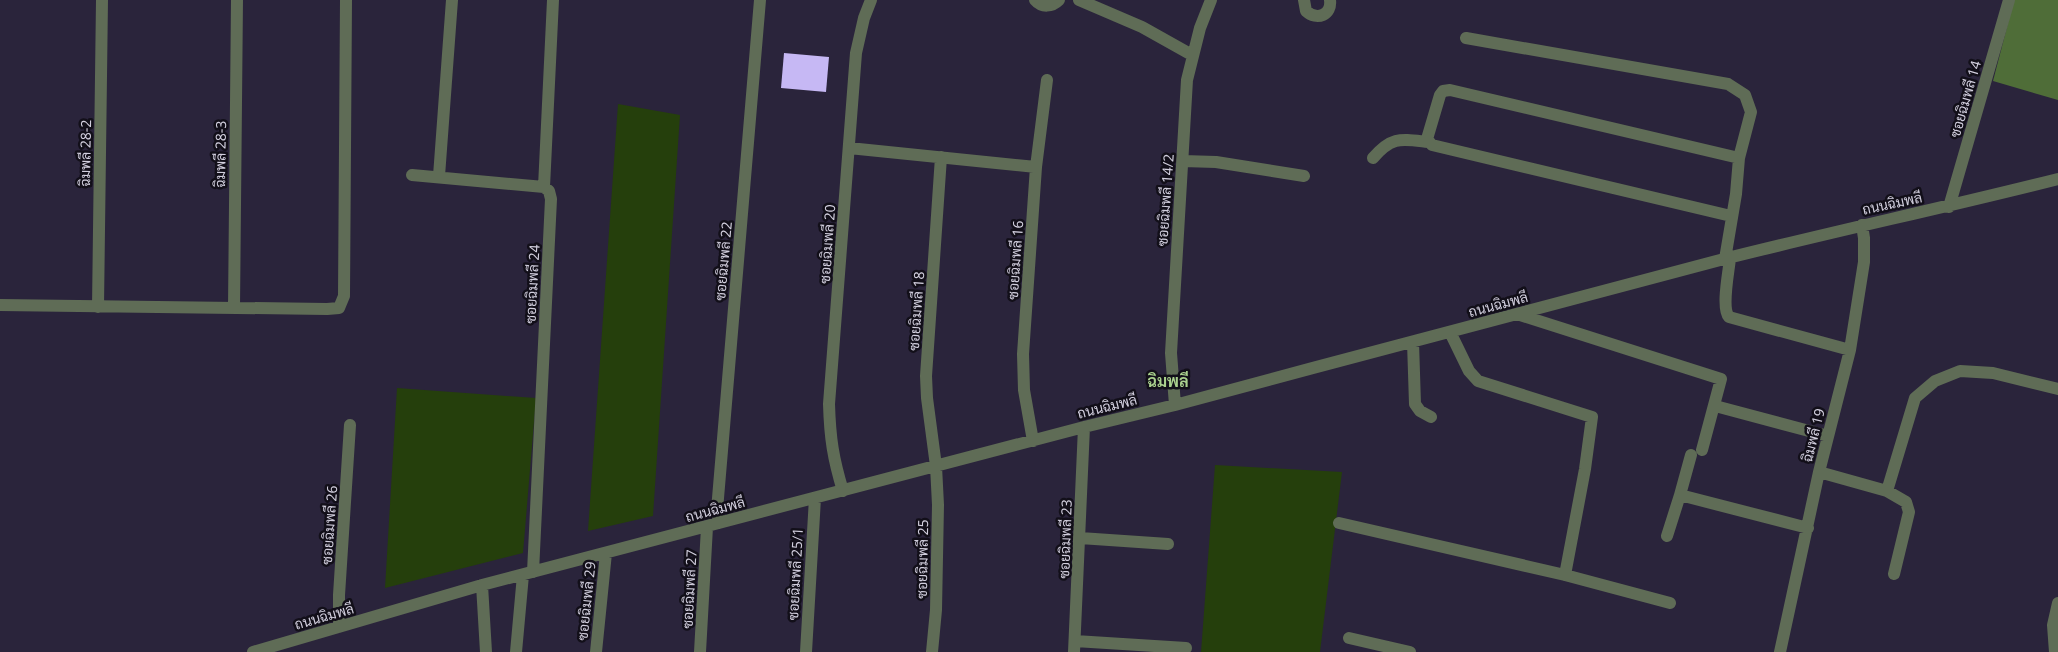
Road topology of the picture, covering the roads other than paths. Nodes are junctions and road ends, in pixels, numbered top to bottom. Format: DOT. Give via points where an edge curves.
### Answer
graph roads {
  1 [pos="102,0"];
  2 [pos="237,0"];
  3 [pos="346,0"];
  4 [pos="452,0"];
  5 [pos="553,0"];
  6 [pos="760,0"];
  7 [pos="871,0"];
  8 [pos="1035,0"];
  9 [pos="1059,0"];
  10 [pos="1079,0"];
  11 [pos="1211,0"];
  12 [pos="1304,0"];
  13 [pos="1330,0"];
  14 [pos="2009,0"];
  15 [pos="1466,38"];
  16 [pos="1192,55"];
  17 [pos="1047,80"];
  18 [pos="1428,142"];
  19 [pos="849,148"];
  20 [pos="941,158"];
  21 [pos="1373,158"];
  22 [pos="1739,158"];
  23 [pos="1183,161"];
  24 [pos="1036,167"];
  25 [pos="412,175"];
  26 [pos="439,176"];
  27 [pos="1304,176"];
  28 [pos="2058,179"];
  29 [pos="544,187"];
  30 [pos="1949,207"];
  31 [pos="1731,216"];
  32 [pos="1862,225"];
  33 [pos="1728,258"];
  34 [pos="0,305"];
  35 [pos="98,307"];
  36 [pos="234,308"];
  37 [pos="1517,314"];
  38 [pos="1450,332"];
  39 [pos="1412,342"];
  40 [pos="1850,350"];
  41 [pos="2058,389"];
  42 [pos="1175,405"];
  43 [pos="1719,407"];
  44 [pos="1431,417"];
  45 [pos="350,425"];
  46 [pos="1084,427"];
  47 [pos="1828,436"];
  48 [pos="1033,441"];
  49 [pos="936,466"];
  50 [pos="1819,472"];
  51 [pos="843,491"];
  52 [pos="1887,491"];
  53 [pos="1680,495"];
  54 [pos="814,498"];
  55 [pos="1339,522"];
  56 [pos="713,525"];
  57 [pos="1808,528"];
  58 [pos="1667,536"];
  59 [pos="1080,538"];
  60 [pos="1168,544"];
  61 [pos="606,553"];
  62 [pos="528,574"];
  63 [pos="1894,574"];
  64 [pos="1565,575"];
  65 [pos="482,585"];
  66 [pos="1670,603"];
  67 [pos="2058,603"];
  68 [pos="339,627"];
  69 [pos="1349,638"];
  70 [pos="1075,647"];
  71 [pos="1186,648"];
  72 [pos="268,650"];
  73 [pos="253,652"];
  74 [pos="486,652"];
  75 [pos="516,652"];
  76 [pos="596,652"];
  77 [pos="700,652"];
  78 [pos="806,652"];
  79 [pos="932,652"];
  80 [pos="1410,652"];
  81 [pos="1780,652"];
  82 [pos="2055,652"];
  1 -- 35 [label="street, ฉิมพลี 28-2"];
  2 -- 36 [label="street, ฉิมพลี 28-3"];
  3 -- 36 [label="street" via="344,296 339,308 327,310"];
  4 -- 26 [label="street"];
  5 -- 29 [label="street, ซอยฉิมพลี 24"];
  6 -- 56 [label="street, ซอยฉิมพลี 22" via="717,510"];
  7 -- 19 [label="street, ซอยฉิมพลี 20" via="856,53"];
  8 -- 9 [label="street" via="1048,6"];
  10 -- 16 [label="street" via="1142,27"];
  11 -- 16 [label="street, ซอยฉิมพลี 14/2"];
  12 -- 13 [label="street" via="1306,11 1318,16 1329,9"];
  14 -- 30 [label="street, ซอยฉิมพลี 14"];
  15 -- 22 [label="street" via="1728,84 1745,95 1751,112"];
  16 -- 23 [label="street, ซอยฉิมพลี 14/2"];
  17 -- 24 [label="street, ซอยฉิมพลี 16"];
  18 -- 21 [label="street" via="1399,140 1385,144"];
  18 -- 22 [label="street" via="1440,95 1450,90"];
  18 -- 31 [label="street"];
  19 -- 20 [label="street"];
  19 -- 51 [label="street, ซอยฉิมพลี 20" via="829,404 833,459"];
  20 -- 24 [label="street"];
  20 -- 49 [label="street, ซอยฉิมพลี 18" via="926,376"];
  22 -- 31 [label="street"];
  23 -- 27 [label="street" via="1216,162"];
  23 -- 42 [label="street, ซอยฉิมพลี 14/2" via="1171,353"];
  24 -- 48 [label="street, ซอยฉิมพลี 16" via="1022,374"];
  25 -- 26 [label="street"];
  26 -- 29 [label="street"];
  28 -- 30 [label="street, ถนนฉิมพลี"];
  29 -- 62 [label="street, ซอยฉิมพลี 24" via="551,199"];
  30 -- 32 [label="street, ถนนฉิมพลี"];
  31 -- 33 [label="street"];
  32 -- 33 [label="street, ถนนฉิมพลี"];
  32 -- 40 [label="street, ฉิมพลี 19" via="1864,262"];
  33 -- 37 [label="street, ถนนฉิมพลี"];
  33 -- 40 [label="street" via="1726,311 1729,317"];
  34 -- 35 [label="street"];
  35 -- 36 [label="street"];
  37 -- 38 [label="street, ถนนฉิมพลี"];
  37 -- 53 [label="street" via="1721,379"];
  38 -- 39 [label="street, ถนนฉิมพลี"];
  38 -- 64 [label="street" via="1469,371 1478,381 1592,417"];
  39 -- 42 [label="street, ถนนฉิมพลี"];
  39 -- 44 [label="street" via="1415,404"];
  40 -- 47 [label="street, ฉิมพลี 19"];
  41 -- 52 [label="street" via="1993,372 1960,372 1934,381 1915,398"];
  42 -- 46 [label="street, ถนนฉิมพลี"];
  43 -- 47 [label="street"];
  45 -- 68 [label="street, ซอยฉิมพลี 26"];
  46 -- 48 [label="street, ถนนฉิมพลี"];
  46 -- 59 [label="street, ซอยฉิมพลี 23"];
  47 -- 50 [label="street, ฉิมพลี 19"];
  48 -- 49 [label="street, ถนนฉิมพลี"];
  49 -- 51 [label="street, ถนนฉิมพลี"];
  49 -- 79 [label="street, ซอยฉิมพลี 25" via="936,610"];
  50 -- 52 [label="street"];
  50 -- 57 [label="street, ฉิมพลี 19"];
  51 -- 54 [label="street, ถนนฉิมพลี"];
  52 -- 63 [label="street" via="1906,502 1909,512"];
  53 -- 57 [label="street"];
  53 -- 58 [label="street"];
  54 -- 56 [label="street, ถนนฉิมพลี"];
  54 -- 78 [label="street, ซอยฉิมพลี 25/1"];
  55 -- 64 [label="street"];
  56 -- 61 [label="street, ถนนฉิมพลี"];
  56 -- 77 [label="street, ซอยฉิมพลี 27"];
  57 -- 81 [label="street, ฉิมพลี 19"];
  59 -- 60 [label="street"];
  59 -- 70 [label="street, ซอยฉิมพลี 23"];
  61 -- 62 [label="street, ถนนฉิมพลี"];
  61 -- 76 [label="street, ซอยฉิมพลี 29"];
  62 -- 65 [label="street, ถนนฉิมพลี"];
  62 -- 75 [label="street, ซอยฉิมพลี 24"];
  64 -- 66 [label="street"];
  65 -- 68 [label="street, ถนนฉิมพลี"];
  65 -- 74 [label="street"];
  67 -- 82 [label="street" via="2053,625"];
  68 -- 72 [label="street, ถนนฉิมพลี"];
  69 -- 80 [label="street"];
  70 -- 71 [label="street"];
  72 -- 73 [label="street, ถนนฉิมพลี"];
}
